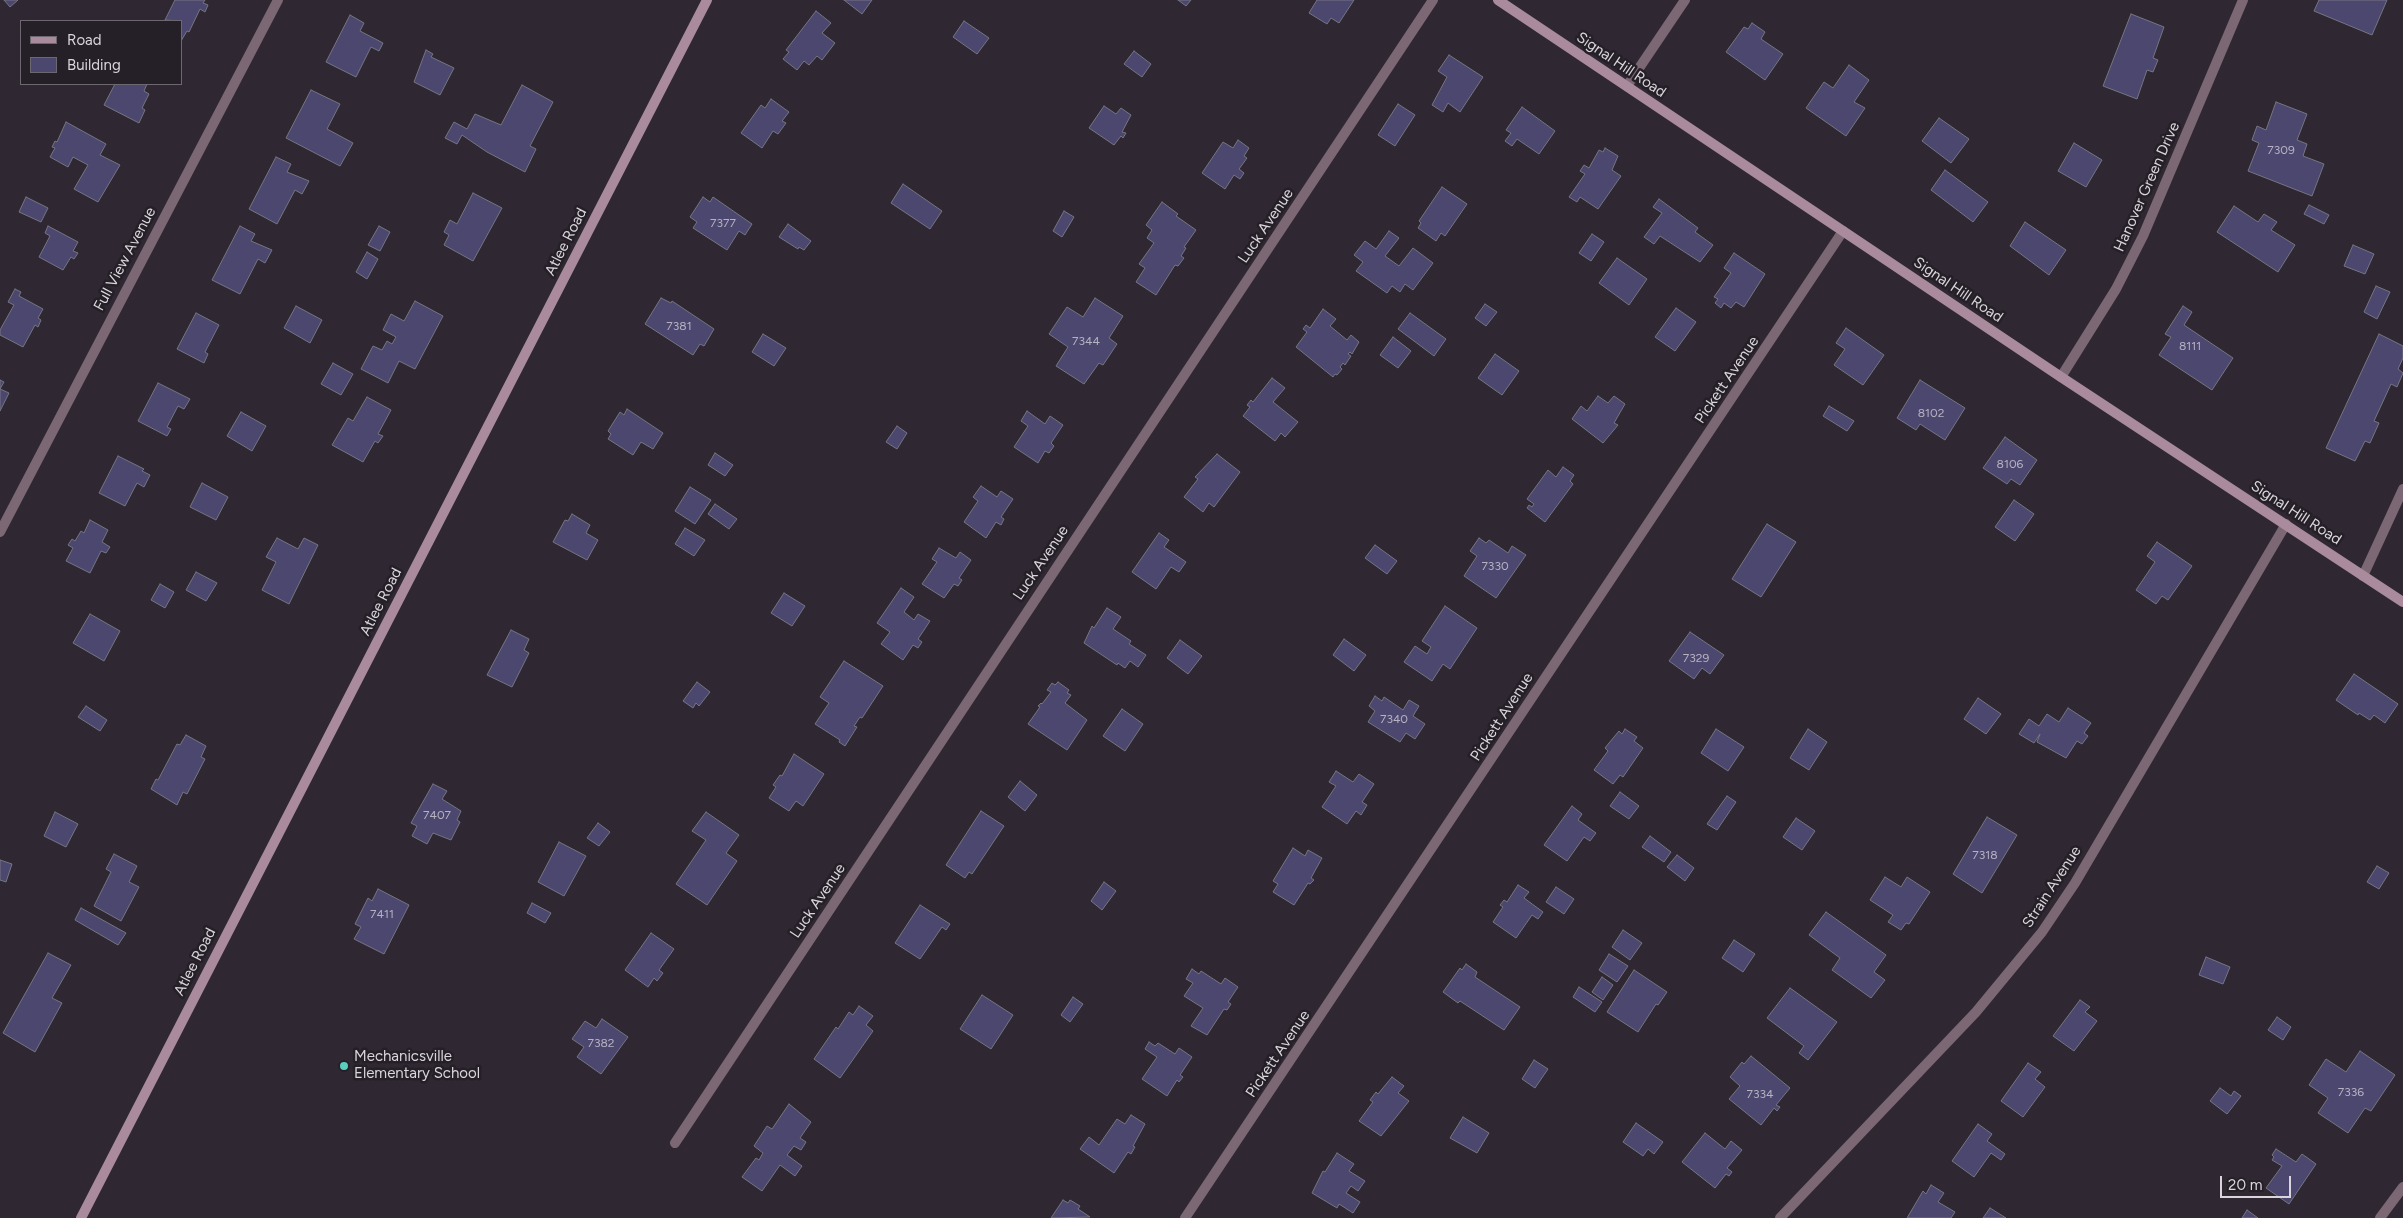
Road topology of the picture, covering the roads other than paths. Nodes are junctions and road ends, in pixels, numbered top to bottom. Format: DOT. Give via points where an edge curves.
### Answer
graph roads {
  1 [pos="278,0"];
  2 [pos="707,0"];
  3 [pos="1433,0"];
  4 [pos="1498,0"];
  5 [pos="1685,0"];
  6 [pos="2243,0"];
  7 [pos="1627,86"];
  8 [pos="1843,232"];
  9 [pos="2061,377"];
  10 [pos="2403,489"];
  11 [pos="2286,524"];
  12 [pos="0,532"];
  13 [pos="2363,576"];
  14 [pos="2403,602"];
  15 [pos="675,1143"];
  16 [pos="2403,1187"];
  17 [pos="81,1218"];
  18 [pos="1185,1218"];
  19 [pos="1780,1218"];
  20 [pos="2380,1218"];
  1 -- 12 [label="street, Full View Avenue"];
  2 -- 17 [label="main road, Atlee Road"];
  3 -- 15 [label="street, Luck Avenue"];
  4 -- 7 [label="main road, Signal Hill Road"];
  5 -- 7 [label="street"];
  6 -- 9 [label="street, Hanover Green Drive" via="2143,236 2116,289"];
  7 -- 8 [label="main road, Signal Hill Road"];
  8 -- 9 [label="main road, Signal Hill Road"];
  8 -- 18 [label="street, Pickett Avenue"];
  9 -- 11 [label="main road, Signal Hill Road"];
  10 -- 13 [label="street"];
  11 -- 13 [label="main road, Signal Hill Road"];
  11 -- 19 [label="street, Strain Avenue" via="2075,883 2042,932 1976,1012"];
  13 -- 14 [label="main road, Signal Hill Road"];
  16 -- 20 [label="street"];
}
